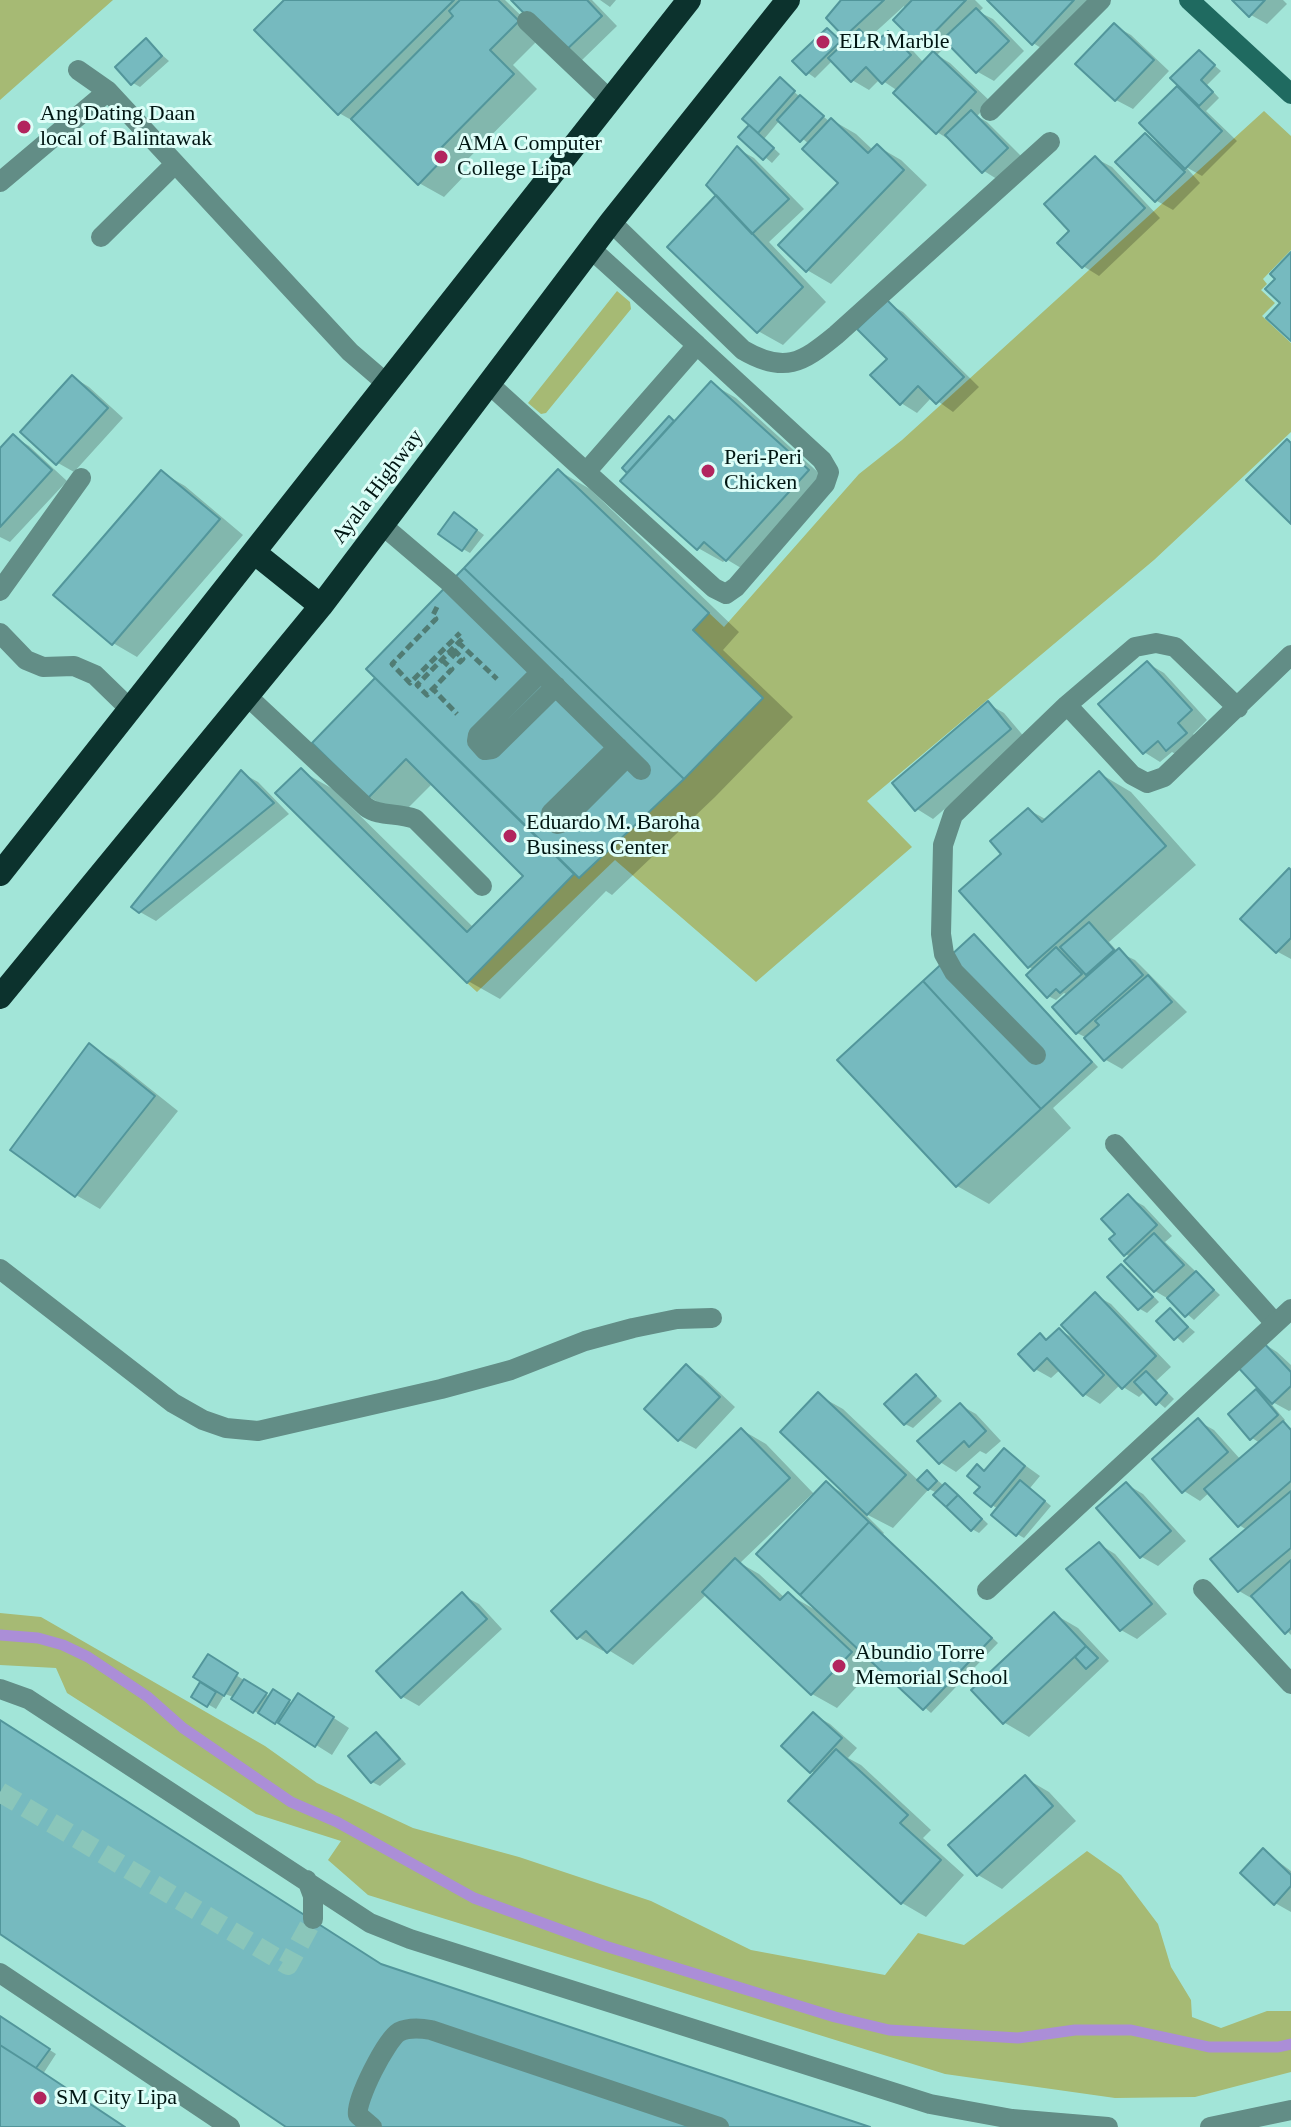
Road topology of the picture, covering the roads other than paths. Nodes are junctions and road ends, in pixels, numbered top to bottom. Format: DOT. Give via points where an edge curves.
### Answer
graph roads {
  1 [pos="689,0"];
  2 [pos="788,0"];
  3 [pos="1101,0"];
  4 [pos="1189,0"];
  5 [pos="527,21"];
  6 [pos="78,70"];
  7 [pos="108,91"];
  8 [pos="1291,94"];
  9 [pos="611,101"];
  10 [pos="990,111"];
  11 [pos="1050,142"];
  12 [pos="174,165"];
  13 [pos="0,182"];
  14 [pos="611,222"];
  15 [pos="101,237"];
  16 [pos="591,249"];
  17 [pos="697,345"];
  18 [pos="386,383"];
  19 [pos="489,384"];
  20 [pos="586,472"];
  21 [pos="81,478"];
  22 [pos="382,525"];
  23 [pos="255,553"];
  24 [pos="0,591"];
  25 [pos="321,606"];
  26 [pos="0,633"];
  27 [pos="1291,655"];
  28 [pos="247,696"];
  29 [pos="1067,705"];
  30 [pos="1238,708"];
  31 [pos="131,710"];
  32 [pos="629,758"];
  33 [pos="0,874"];
  34 [pos="482,886"];
  35 [pos="0,997"];
  36 [pos="1036,1055"];
  37 [pos="1115,1144"];
  38 [pos="0,1269"];
  39 [pos="1291,1309"];
  40 [pos="712,1318"];
  41 [pos="1274,1322"];
  42 [pos="1203,1589"];
  43 [pos="987,1590"];
  44 [pos="1291,1684"];
  45 [pos="0,1689"];
  46 [pos="307,1880"];
  47 [pos="313,1919"];
  48 [pos="0,1973"];
  49 [pos="1291,2110"];
  50 [pos="1236,2125"];
  51 [pos="230,2127"];
  52 [pos="372,2127"];
  53 [pos="719,2127"];
  54 [pos="1108,2127"];
  55 [pos="1210,2127"];
  1 -- 9 [label="highway"];
  2 -- 14 [label="highway, Ayala Highway"];
  3 -- 10 [label="street"];
  4 -- 8 [label="street"];
  5 -- 9 [label="street"];
  6 -- 7 [label="street"];
  7 -- 12 [label="street"];
  7 -- 13 [label="street"];
  9 -- 18 [label="highway"];
  11 -- 14 [label="street" via="836,335 813,354 789,363 764,362 743,350"];
  12 -- 15 [label="street"];
  12 -- 18 [label="street" via="350,352"];
  14 -- 16 [label="highway, Ayala Highway"];
  16 -- 17 [label="street"];
  16 -- 19 [label="highway, Ayala Highway"];
  17 -- 20 [label="street"];
  17 -- 20 [label="street" via="829,472 825,484 736,587 726,594 714,588"];
  18 -- 23 [label="highway"];
  19 -- 20 [label="street"];
  19 -- 22 [label="highway, Ayala Highway"];
  21 -- 24 [label="street"];
  22 -- 25 [label="highway, Ayala Highway"];
  22 -- 32 [label="street" via="449,582"];
  23 -- 25 [label="highway"];
  23 -- 31 [label="highway"];
  25 -- 28 [label="highway, Ayala Highway"];
  26 -- 31 [label="street" via="26,660 43,667 74,666 95,675"];
  27 -- 30 [label="street"];
  28 -- 34 [label="street" via="366,807 415,819"];
  28 -- 35 [label="highway, Ayala Highway"];
  29 -- 30 [label="street" via="1125,653 1156,643 1182,652"];
  29 -- 30 [label="street" via="1132,775 1147,783 1164,777"];
  29 -- 36 [label="street" via="953,815 943,845 941,934 947,962"];
  31 -- 33 [label="highway"];
  37 -- 41 [label="street"];
  38 -- 40 [label="street" via="173,1403 215,1424 258,1431 453,1386 633,1328"];
  39 -- 41 [label="street"];
  41 -- 43 [label="street"];
  42 -- 44 [label="street"];
  45 -- 46 [label="street" via="28,1699"];
  46 -- 47 [label="street"];
  46 -- 54 [label="street" via="370,1923 410,1939 930,2104 1012,2119"];
  48 -- 51 [label="street"];
  49 -- 50 [label="street"];
  50 -- 55 [label="street"];
  52 -- 53 [label="street" via="358,2115 359,2103 388,2042 418,2028"];
}
